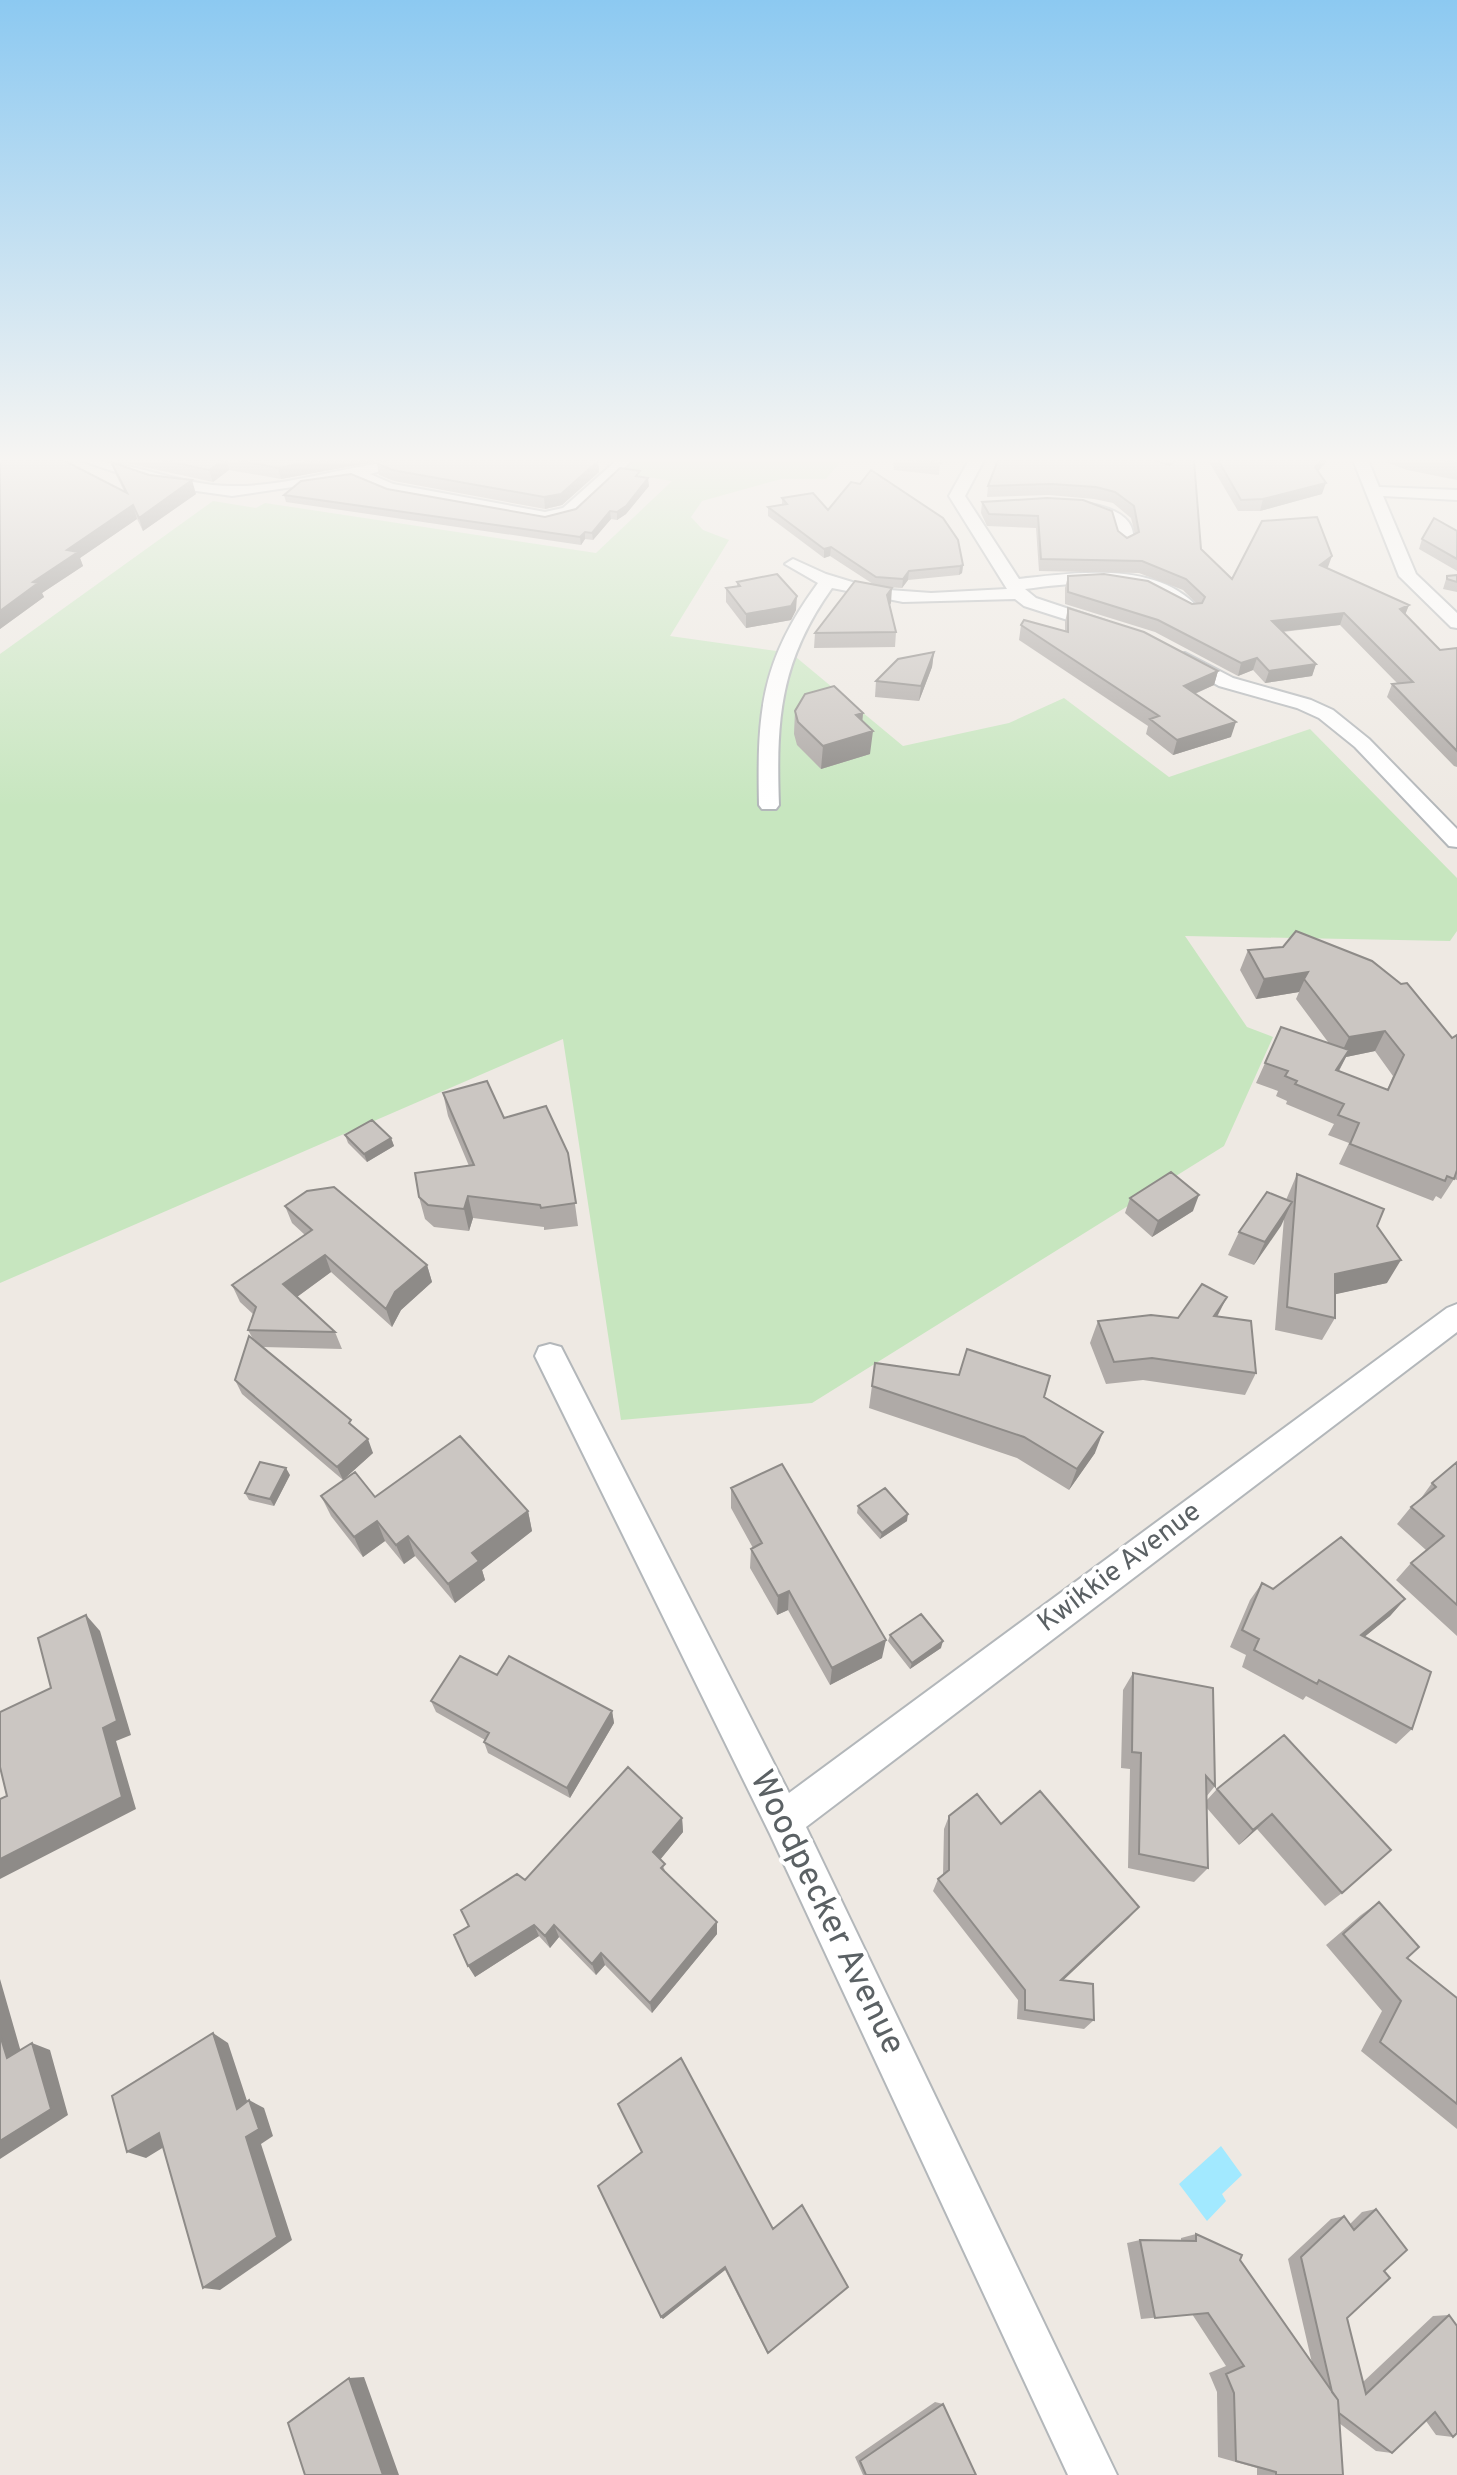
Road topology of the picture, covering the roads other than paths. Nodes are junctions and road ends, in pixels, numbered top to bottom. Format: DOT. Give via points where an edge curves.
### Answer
graph roads {
  1 [pos="815,576"];
  2 [pos="1007,576"];
  3 [pos="1408,576"];
  4 [pos="828,582"];
  5 [pos="1016,589"];
  6 [pos="1190,609"];
  7 [pos="1457,623"];
  8 [pos="1124,632"];
  9 [pos="1167,647"];
  10 [pos="769,805"];
  11 [pos="1457,841"];
  12 [pos="1457,1316"];
  13 [pos="550,1356"];
  14 [pos="783,1821"];
  15 [pos="1093,2475"];
  1 -- 4 [label="street"];
  2 -- 5 [label="street"];
  3 -- 7 [label="street"];
  4 -- 5 [label="street" via="911,600"];
  4 -- 10 [label="street" via="779,661 769,726"];
  5 -- 6 [label="street" via="1136,583 1177,595"];
  5 -- 8 [label="street" via="1049,609"];
  9 -- 11 [label="street" via="1226,682 1326,714 1362,743"];
  12 -- 14 [label="street, Kwikkie Avenue"];
  13 -- 14 [label="street, Woodpecker Avenue"];
  14 -- 15 [label="street, Woodpecker Avenue"];
}
